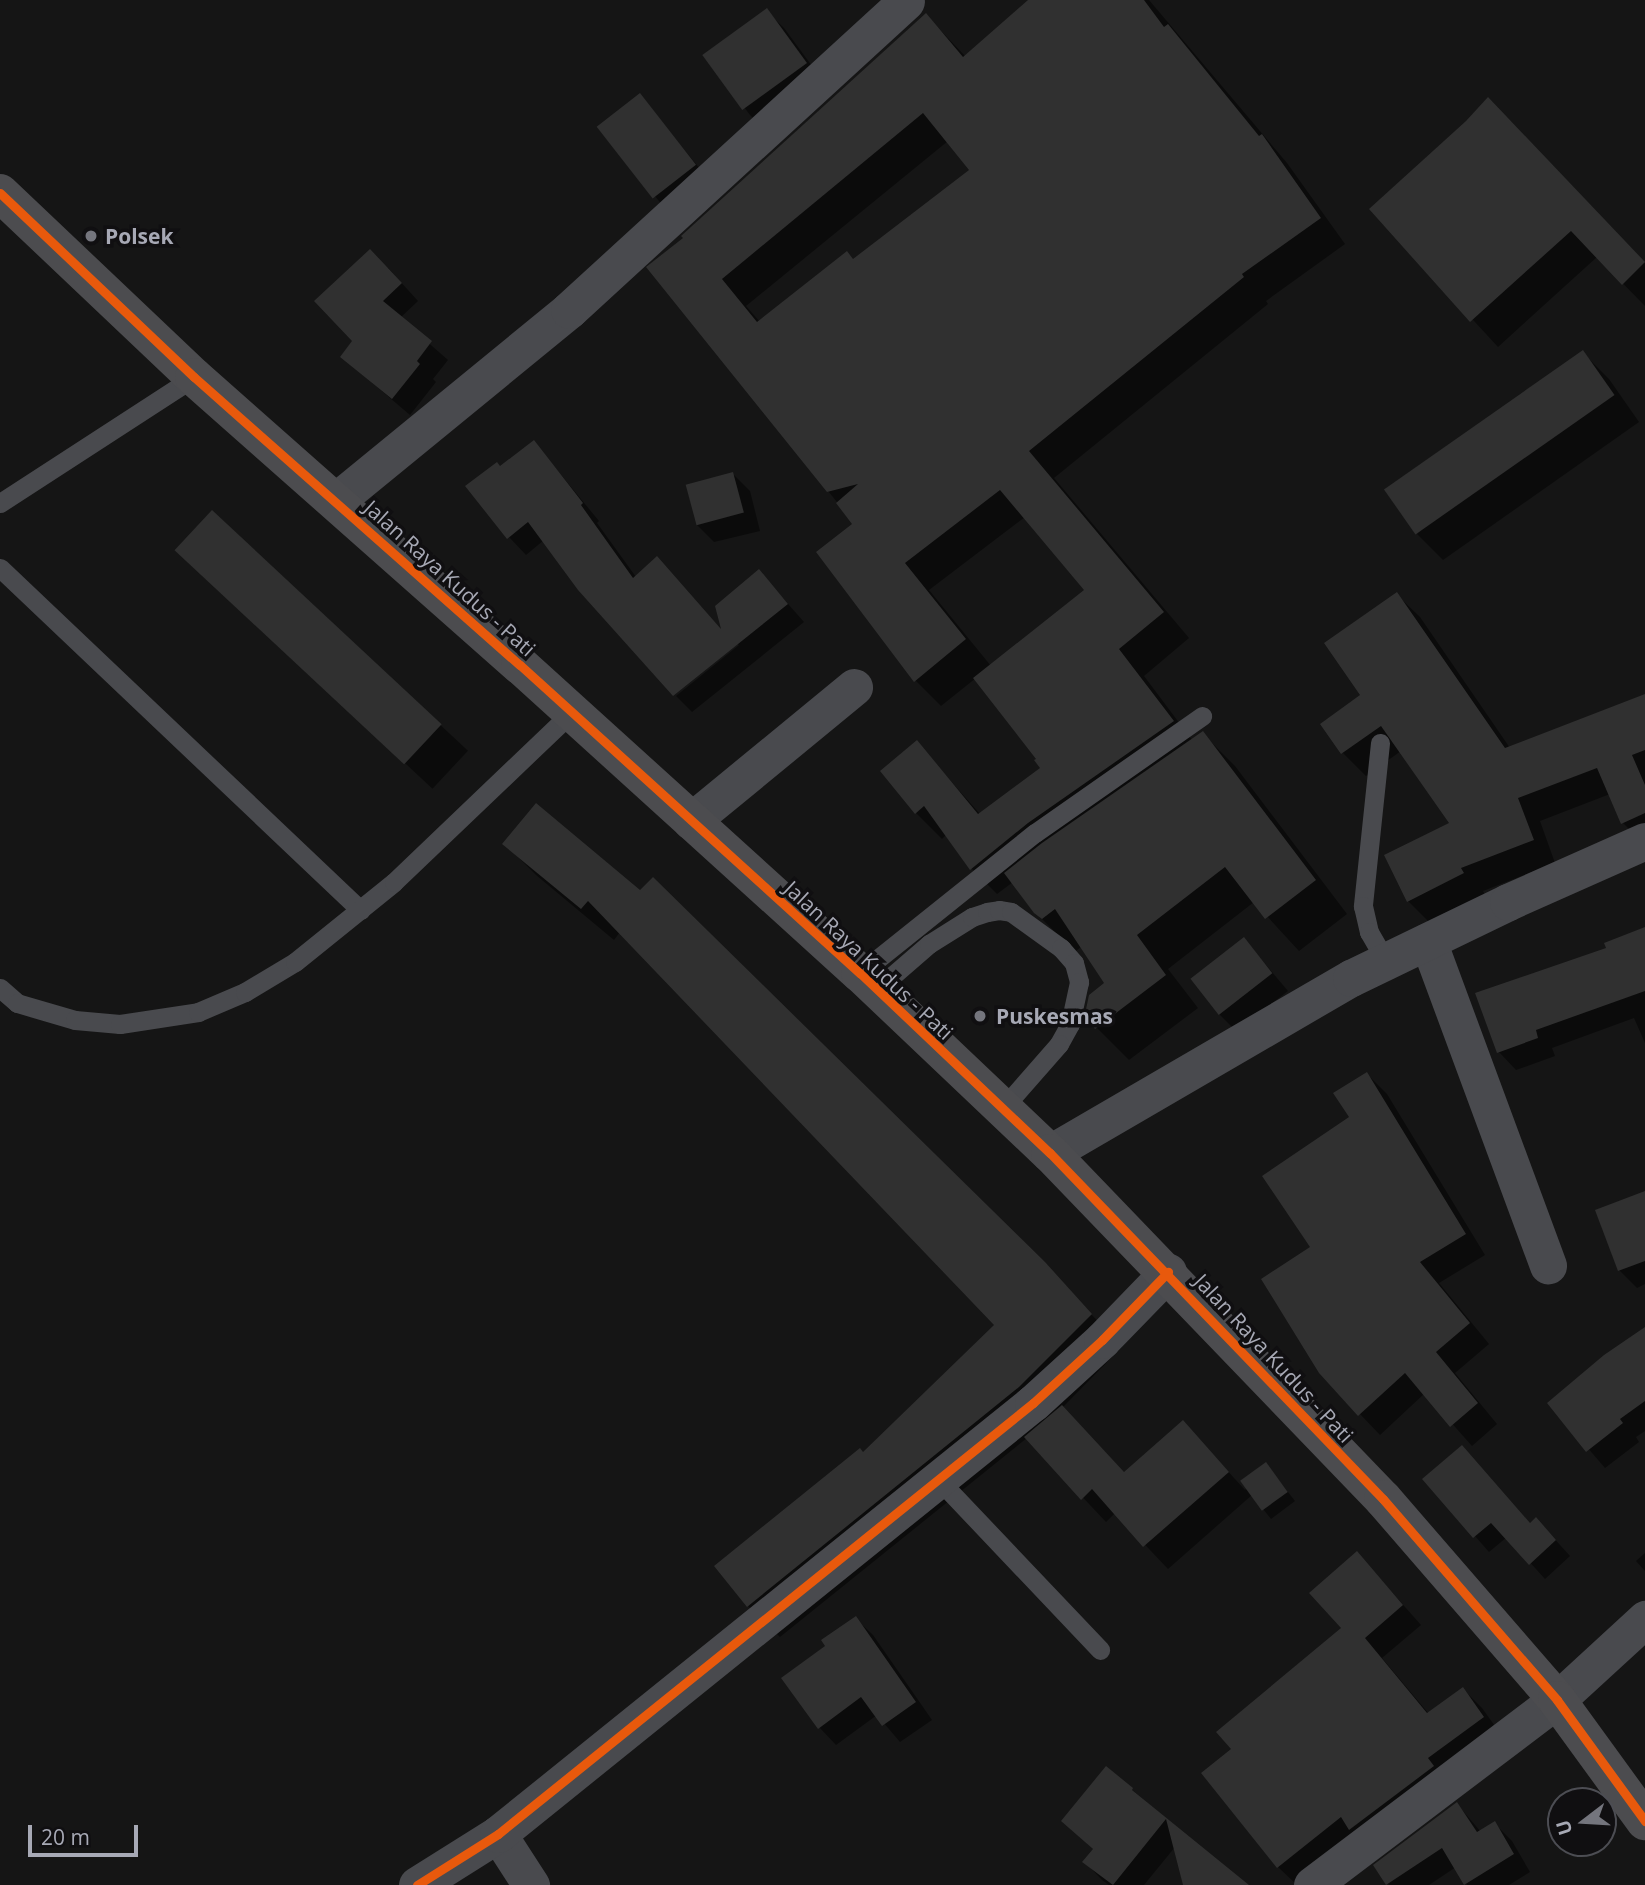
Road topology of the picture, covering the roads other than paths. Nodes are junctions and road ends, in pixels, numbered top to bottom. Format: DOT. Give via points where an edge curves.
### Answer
graph roads {
  1 [pos="906,1"];
  2 [pos="0,193"];
  3 [pos="194,377"];
  4 [pos="337,500"];
  5 [pos="0,503"];
  6 [pos="0,568"];
  7 [pos="854,687"];
  8 [pos="572,712"];
  9 [pos="1202,716"];
  10 [pos="1380,743"];
  11 [pos="691,821"];
  12 [pos="1645,841"];
  13 [pos="361,910"];
  14 [pos="1428,941"];
  15 [pos="1386,961"];
  16 [pos="869,981"];
  17 [pos="0,988"];
  18 [pos="1003,1108"];
  19 [pos="1050,1153"];
  20 [pos="1548,1265"];
  21 [pos="1168,1272"];
  22 [pos="937,1478"];
  23 [pos="1645,1619"];
  24 [pos="1100,1650"];
  25 [pos="1557,1700"];
  26 [pos="1645,1821"];
  27 [pos="498,1834"];
  28 [pos="416,1885"];
  29 [pos="531,1885"];
  30 [pos="1312,1885"];
  1 -- 4 [label="street" via="569,310"];
  2 -- 3 [label="highway, Jalan Raya Kudus - Pati"];
  3 -- 4 [label="highway, Jalan Raya Kudus - Pati"];
  3 -- 5 [label="lane"];
  4 -- 8 [label="highway, Jalan Raya Kudus - Pati"];
  6 -- 13 [label="lane"];
  7 -- 11 [label="street"];
  8 -- 11 [label="highway, Jalan Raya Kudus - Pati"];
  8 -- 13 [label="lane"];
  9 -- 16 [label="lane" via="1035,833"];
  10 -- 15 [label="lane" via="1363,905 1368,932"];
  11 -- 16 [label="highway, Jalan Raya Kudus - Pati"];
  12 -- 14 [label="street"];
  13 -- 17 [label="lane" via="295,962 245,992 198,1012 120,1024 75,1020 17,1003"];
  14 -- 15 [label="street"];
  14 -- 20 [label="street"];
  15 -- 19 [label="street"];
  16 -- 18 [label="highway, Jalan Raya Kudus - Pati"];
  16 -- 18 [label="lane" via="987,912 1011,912 1061,948 1074,964 1079,982 1070,1024 1059,1044"];
  18 -- 19 [label="highway, Jalan Raya Kudus - Pati"];
  19 -- 21 [label="highway, Jalan Raya Kudus - Pati"];
  21 -- 22 [label="street" via="1033,1403"];
  21 -- 25 [label="highway, Jalan Raya Kudus - Pati" via="1383,1499"];
  22 -- 24 [label="lane"];
  22 -- 27 [label="street"];
  23 -- 25 [label="street"];
  25 -- 26 [label="highway, Jalan Raya Kudus - Pati"];
  25 -- 30 [label="street"];
  27 -- 28 [label="street"];
  27 -- 29 [label="street"];
}
